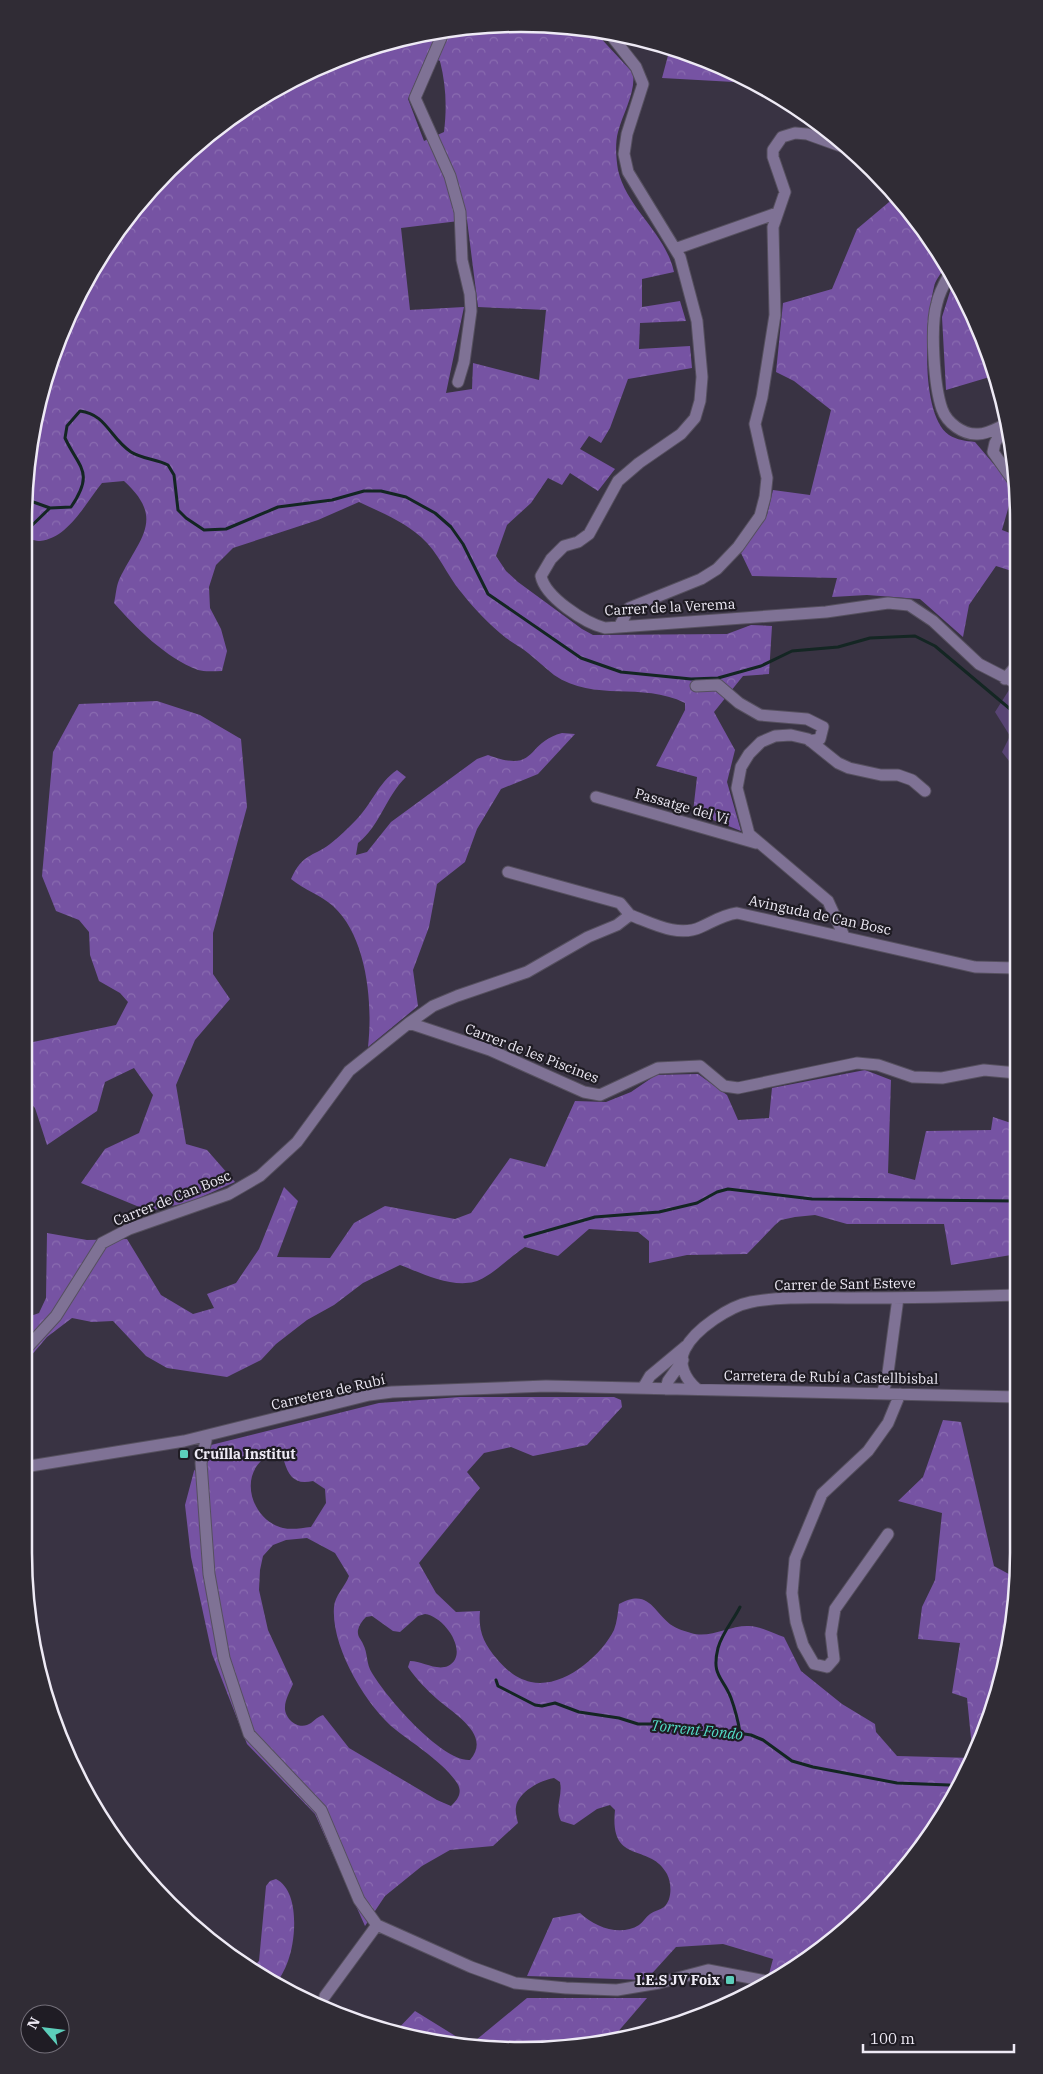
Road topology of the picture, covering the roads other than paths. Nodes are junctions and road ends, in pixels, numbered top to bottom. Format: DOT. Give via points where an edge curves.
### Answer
graph roads {
  1 [pos="440,40"];
  2 [pos="616,42"];
  3 [pos="829,142"];
  4 [pos="777,213"];
  5 [pos="675,249"];
  6 [pos="947,280"];
  7 [pos="458,382"];
  8 [pos="1001,426"];
  9 [pos="1002,431"];
  10 [pos="1007,472"];
  11 [pos="619,627"];
  12 [pos="1010,681"];
  13 [pos="696,686"];
  14 [pos="810,741"];
  15 [pos="925,791"];
  16 [pos="596,797"];
  17 [pos="760,844"];
  18 [pos="508,872"];
  19 [pos="630,915"];
  20 [pos="844,936"];
  21 [pos="1010,968"];
  22 [pos="409,1023"];
  23 [pos="1010,1072"];
  24 [pos="1010,1295"];
  25 [pos="898,1298"];
  26 [pos="32,1342"];
  27 [pos="688,1344"];
  28 [pos="682,1360"];
  29 [pos="654,1388"];
  30 [pos="698,1389"];
  31 [pos="882,1393"];
  32 [pos="900,1394"];
  33 [pos="1010,1397"];
  34 [pos="207,1436"];
  35 [pos="184,1441"];
  36 [pos="201,1463"];
  37 [pos="32,1466"];
  38 [pos="888,1534"];
  39 [pos="377,1925"];
  40 [pos="759,1980"];
  41 [pos="326,1996"];
  1 -- 7 [label="street" via="415,98 450,176 460,212 462,260 471,311"];
  2 -- 5 [label="street, Carrer de la Verema" via="636,67 643,84 627,134 624,154 628,172"];
  3 -- 4 [label="street" via="795,133 786,134 778,140 773,157 786,192"];
  4 -- 5 [label="street"];
  4 -- 11 [label="street" via="772,235 776,293 774,320 755,424 767,478 766,498 760,516 718,569 629,608"];
  5 -- 11 [label="street, Carrer de la Verema" via="697,321 702,377 695,418 681,434 618,481 589,534 564,546 541,576 543,585 580,617 605,628"];
  6 -- 8 [label="street" via="936,304 934,328 934,355 942,410 953,425 970,434 985,433"];
  9 -- 10 [label="street" via="993,452"];
  11 -- 12 [label="street, Carrer de la Verema" via="826,612 888,603 909,605 932,621 979,664"];
  13 -- 14 [label="street" via="718,685 738,703 760,715 807,720 823,727 820,739"];
  14 -- 15 [label="street" via="849,768 898,775 912,780"];
  14 -- 17 [label="street" via="791,735 775,736 761,742 741,767 738,788 742,806 749,834"];
  16 -- 17 [label="street, Passatge del Vi"];
  17 -- 20 [label="street" via="828,901"];
  18 -- 19 [label="street, Avinguda de Can Bosc" via="620,903"];
  19 -- 20 [label="street, Avinguda de Can Bosc" via="678,932 701,927 717,917 737,912"];
  19 -- 22 [label="street" via="527,972 456,996 433,1006"];
  20 -- 21 [label="street, Avinguda de Can Bosc" via="975,967"];
  22 -- 23 [label="street, Carrer de les Piscines" via="490,1050 584,1092 600,1095 658,1068 700,1066 724,1086 738,1088 857,1063 878,1065 913,1076 942,1078 984,1070"];
  22 -- 26 [label="street, Carrer de Can Bosc" via="349,1072 297,1142 260,1176 229,1194 130,1229 102,1243 56,1316"];
  24 -- 25 [label="street, Carrer de Sant Esteve"];
  25 -- 27 [label="street, Carrer de Sant Esteve" via="796,1298 751,1302 728,1309"];
  25 -- 31 [label="street" via="887,1380"];
  27 -- 28 [label="street, Carrer de Sant Esteve"];
  27 -- 29 [label="street, Carrer de Sant Esteve" via="650,1376"];
  28 -- 29 [label="street, Carrer de Sant Esteve" via="668,1381"];
  28 -- 30 [label="street" via="690,1383"];
  29 -- 30 [label="street, Carretera de Rubí a Castellbisbal"];
  29 -- 34 [label="street, Carretera de Rubí" via="546,1386 392,1392"];
  30 -- 31 [label="street, Carretera de Rubí a Castellbisbal"];
  31 -- 32 [label="street, Carretera de Rubí a Castellbisbal"];
  32 -- 33 [label="street, Carretera de Rubí a Castellbisbal"];
  32 -- 38 [label="street" via="888,1423 868,1451 822,1494 796,1553 792,1593 796,1622 803,1645 814,1664 827,1667 834,1658 831,1634 835,1609"];
  34 -- 35 [label="street, Carretera de Rubí"];
  34 -- 36 [label="street"];
  35 -- 36 [label="street" via="197,1451"];
  35 -- 37 [label="street, Carretera de Rubí"];
  36 -- 39 [label="street" via="209,1574 221,1642 249,1734 321,1810 359,1900"];
  39 -- 40 [label="street" via="515,1983 617,1990 708,1970"];
  39 -- 41 [label="street"];
}
